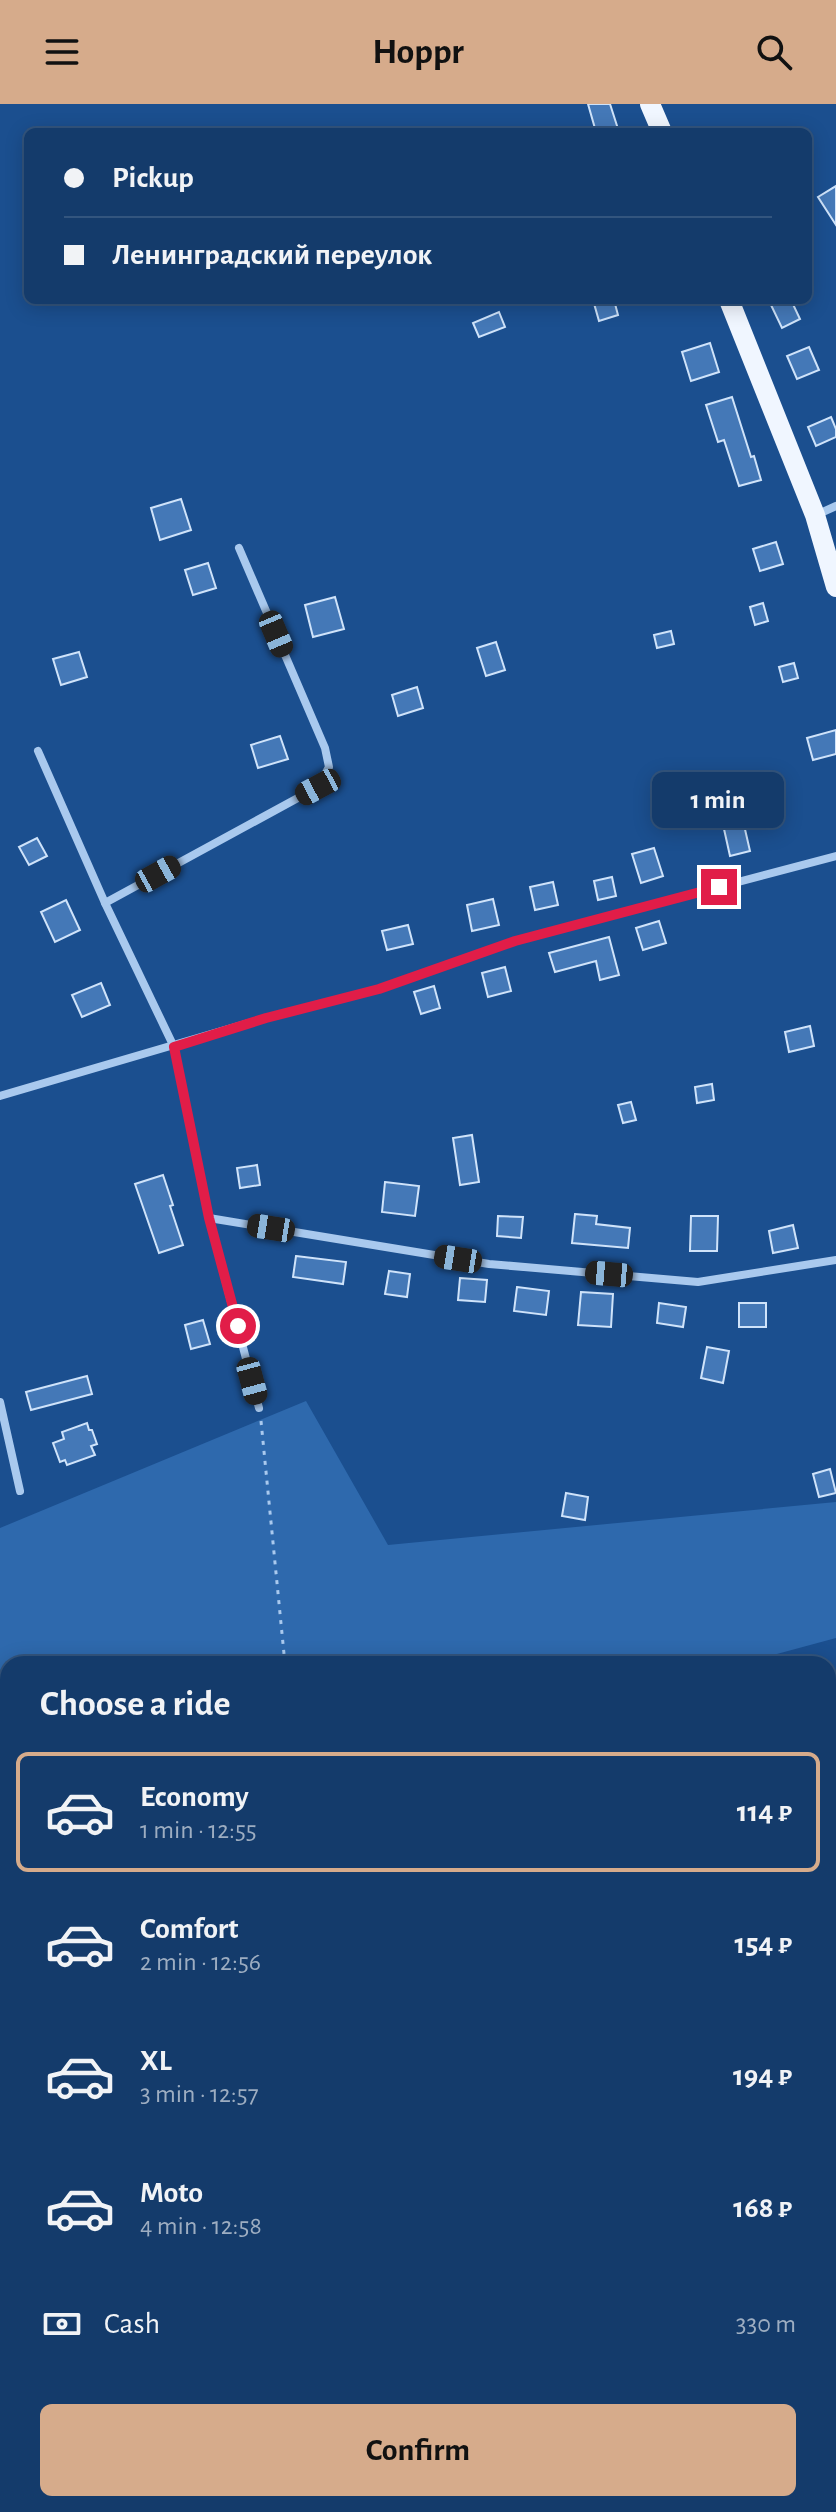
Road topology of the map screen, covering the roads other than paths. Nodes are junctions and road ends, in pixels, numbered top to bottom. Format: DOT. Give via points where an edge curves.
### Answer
graph roads {
  1 [pos="650,104"];
  2 [pos="660,128"];
  3 [pos="731,304"];
  4 [pos="836,506"];
  5 [pos="815,515"];
  6 [pos="239,548"];
  7 [pos="836,587"];
  8 [pos="38,751"];
  9 [pos="836,856"];
  10 [pos="105,903"];
  11 [pos="174,1047"];
  12 [pos="0,1096"];
  13 [pos="209,1218"];
  14 [pos="836,1260"];
  15 [pos="0,1402"];
  16 [pos="259,1408"];
  17 [pos="20,1491"];
  1 -- 2 [label="main road"];
  3 -- 5 [label="main road"];
  4 -- 5 [label="street"];
  5 -- 7 [label="main road"];
  6 -- 10 [label="street" via="329,767 318,787"];
  8 -- 10 [label="street"];
  9 -- 11 [label="street" via="515,941 379,989"];
  10 -- 11 [label="street"];
  11 -- 12 [label="street"];
  11 -- 13 [label="street"];
  13 -- 14 [label="street" via="489,1264 698,1282"];
  13 -- 16 [label="street"];
  15 -- 17 [label="street"];
}
